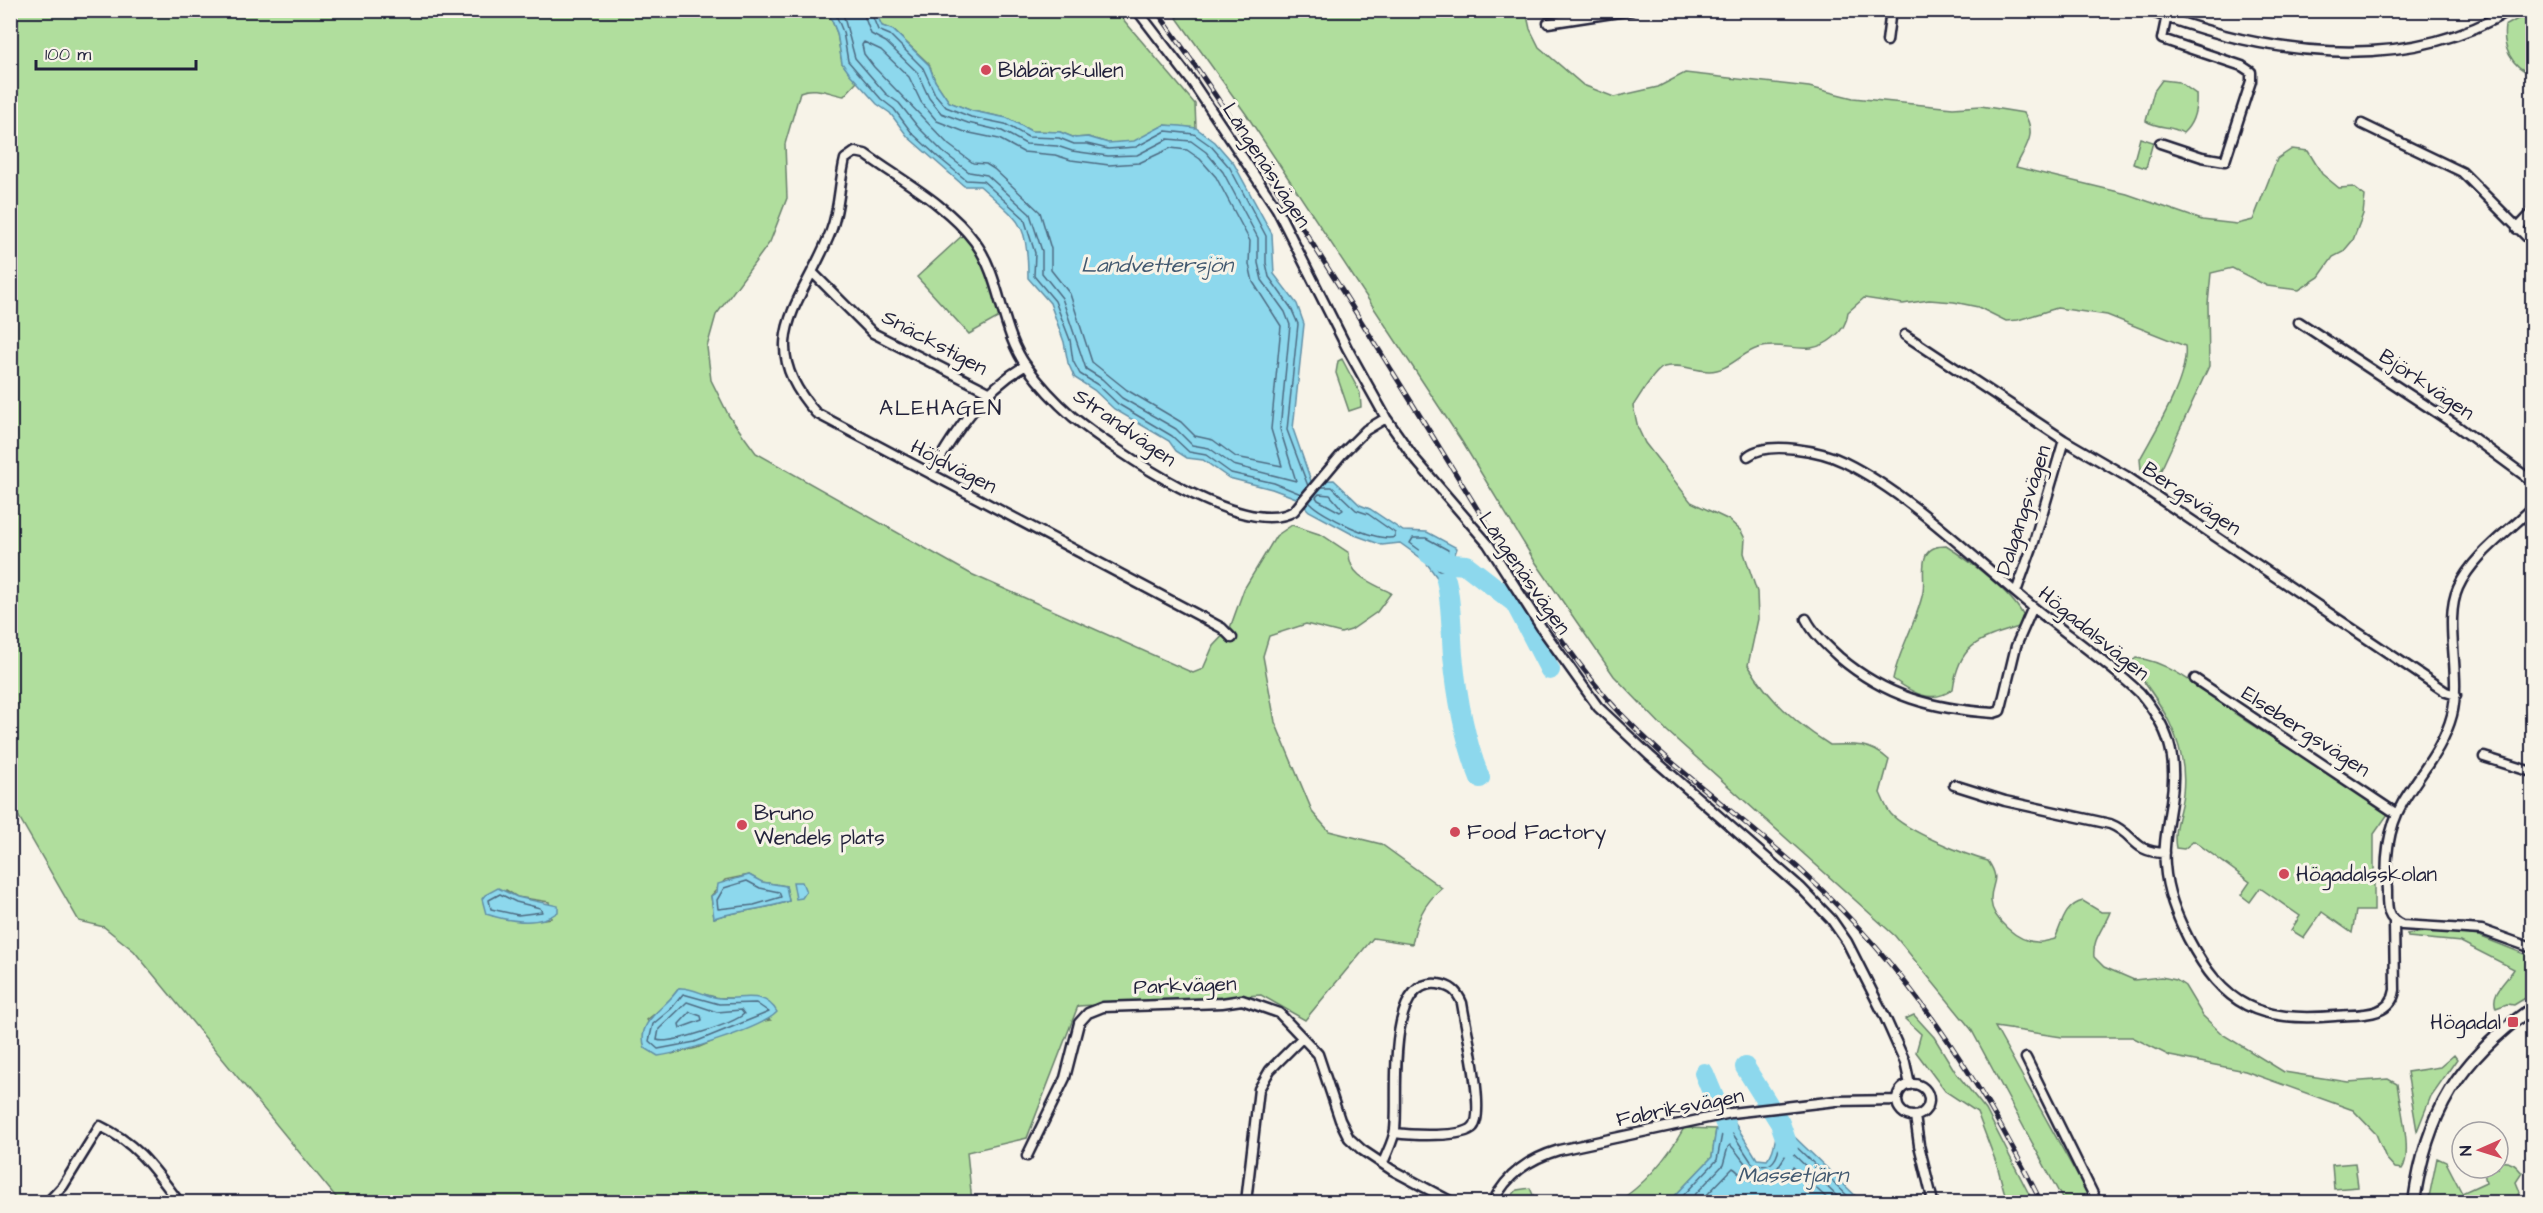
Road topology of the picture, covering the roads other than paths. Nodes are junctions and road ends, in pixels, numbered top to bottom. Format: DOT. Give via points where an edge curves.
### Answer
graph roads {
  1 [pos="1137,10"];
  2 [pos="1632,10"];
  3 [pos="1891,10"];
  4 [pos="2147,10"];
  5 [pos="2510,10"];
  6 [pos="2167,14"];
  7 [pos="1548,23"];
  8 [pos="1887,41"];
  9 [pos="2362,124"];
  10 [pos="2160,143"];
  11 [pos="855,152"];
  12 [pos="2532,213"];
  13 [pos="2517,229"];
  14 [pos="2532,242"];
  15 [pos="813,273"];
  16 [pos="2299,322"];
  17 [pos="1905,334"];
  18 [pos="1026,366"];
  19 [pos="989,392"];
  20 [pos="1386,418"];
  21 [pos="2064,440"];
  22 [pos="1748,456"];
  23 [pos="931,474"];
  24 [pos="2532,481"];
  25 [pos="2532,508"];
  26 [pos="2016,592"];
  27 [pos="2033,607"];
  28 [pos="1806,618"];
  29 [pos="1232,638"];
  30 [pos="2195,679"];
  31 [pos="2456,694"];
  32 [pos="2484,757"];
  33 [pos="2532,772"];
  34 [pos="1954,785"];
  35 [pos="2397,814"];
  36 [pos="2165,853"];
  37 [pos="2394,922"];
  38 [pos="2532,948"];
  39 [pos="2532,1008"];
  40 [pos="1302,1038"];
  41 [pos="2026,1058"];
  42 [pos="1910,1085"];
  43 [pos="1897,1100"];
  44 [pos="1915,1116"];
  45 [pos="1395,1133"];
  46 [pos="1027,1156"];
  47 [pos="1383,1163"];
  48 [pos="48,1203"];
  49 [pos="179,1203"];
  50 [pos="1246,1203"];
  51 [pos="1452,1203"];
  52 [pos="1493,1203"];
  53 [pos="1934,1203"];
  54 [pos="2097,1203"];
  55 [pos="2414,1203"];
  1 -- 20 [label="street, Långenäsvägen" via="1193,83 1277,209"];
  2 -- 7 [label="street"];
  3 -- 8 [label="street"];
  4 -- 6 [label="street"];
  5 -- 6 [label="street" via="2484,26 2435,43 2366,51 2259,44"];
  6 -- 10 [label="street" via="2162,39 2242,66 2251,72 2251,81 2225,161 2202,158"];
  9 -- 13 [label="street" via="2462,172"];
  11 -- 15 [label="street, Höjdvägen" via="845,159 834,222"];
  11 -- 18 [label="street, Strandvägen" via="865,154 924,195 975,241 993,275"];
  12 -- 13 [label="street"];
  13 -- 14 [label="street"];
  15 -- 19 [label="street, Snäckstigen" via="873,333"];
  15 -- 23 [label="street, Höjdvägen" via="789,319 784,343 788,370 797,392 816,412"];
  16 -- 24 [label="street, Björkvägen" via="2448,420"];
  17 -- 21 [label="street, Bergsvägen"];
  18 -- 19 [label="street"];
  18 -- 20 [label="street, Strandvägen" via="1051,396 1096,435 1190,493 1246,515 1287,515 1358,438"];
  19 -- 23 [label="street"];
  20 -- 42 [label="street, Långenäsvägen" via="1441,491 1488,544 1598,707 1802,888 1831,919 1884,1015 1905,1062"];
  21 -- 26 [label="street, Dalgångsvägen"];
  21 -- 31 [label="street, Bergsvägen" via="2126,476 2446,692"];
  22 -- 26 [label="street, Högadalsvägen" via="1761,448 1781,447 1843,461 1917,510"];
  23 -- 29 [label="street, Höjdvägen" via="1222,628"];
  25 -- 31 [label="street" via="2469,569 2456,591"];
  26 -- 27 [label="street, Högadalsvägen"];
  27 -- 28 [label="street" via="2016,646 2000,711 1994,713 1947,708 1880,687 1837,655 1813,632"];
  27 -- 36 [label="street, Högadalsvägen" via="2123,677 2161,719 2171,746 2173,781"];
  30 -- 35 [label="street, Elsebergsvägen"];
  31 -- 35 [label="street" via="2439,748"];
  32 -- 33 [label="street"];
  34 -- 36 [label="street" via="2005,801 2110,824 2120,828 2144,851"];
  35 -- 37 [label="street" via="2386,859 2388,913"];
  36 -- 37 [label="street, Högadalsvägen" via="2168,889 2175,912 2198,958 2214,981 2260,1012 2277,1017 2315,1018 2382,1010 2393,999 2395,990"];
  37 -- 38 [label="street" via="2482,930"];
  39 -- 55 [label="street" via="2484,1048 2449,1089 2427,1137"];
  40 -- 46 [label="street, Parkvägen" via="1279,1013 1242,1000 1095,1009 1079,1023 1065,1078"];
  40 -- 47 [label="street, Parkvägen" via="1318,1054 1349,1138"];
  40 -- 50 [label="street" via="1270,1070 1259,1089"];
  41 -- 54 [label="street"];
  42 -- 43 [label="street" via="1900,1091"];
  42 -- 44 [label="street" via="1922,1087 1929,1098 1926,1110"];
  43 -- 44 [label="street" via="1902,1112"];
  43 -- 52 [label="street, Fabriksvägen" via="1856,1100 1731,1113 1543,1154 1518,1169"];
  44 -- 53 [label="street" via="1918,1145"];
  45 -- 45 [label="street" via="1400,1023 1414,994 1431,984 1447,986 1462,1003 1477,1100 1476,1122 1459,1133"];
  45 -- 47 [label="street"];
  47 -- 51 [label="street, Parkvägen"];
  48 -- 49 [label="street" via="100,1126 136,1147"];
}
